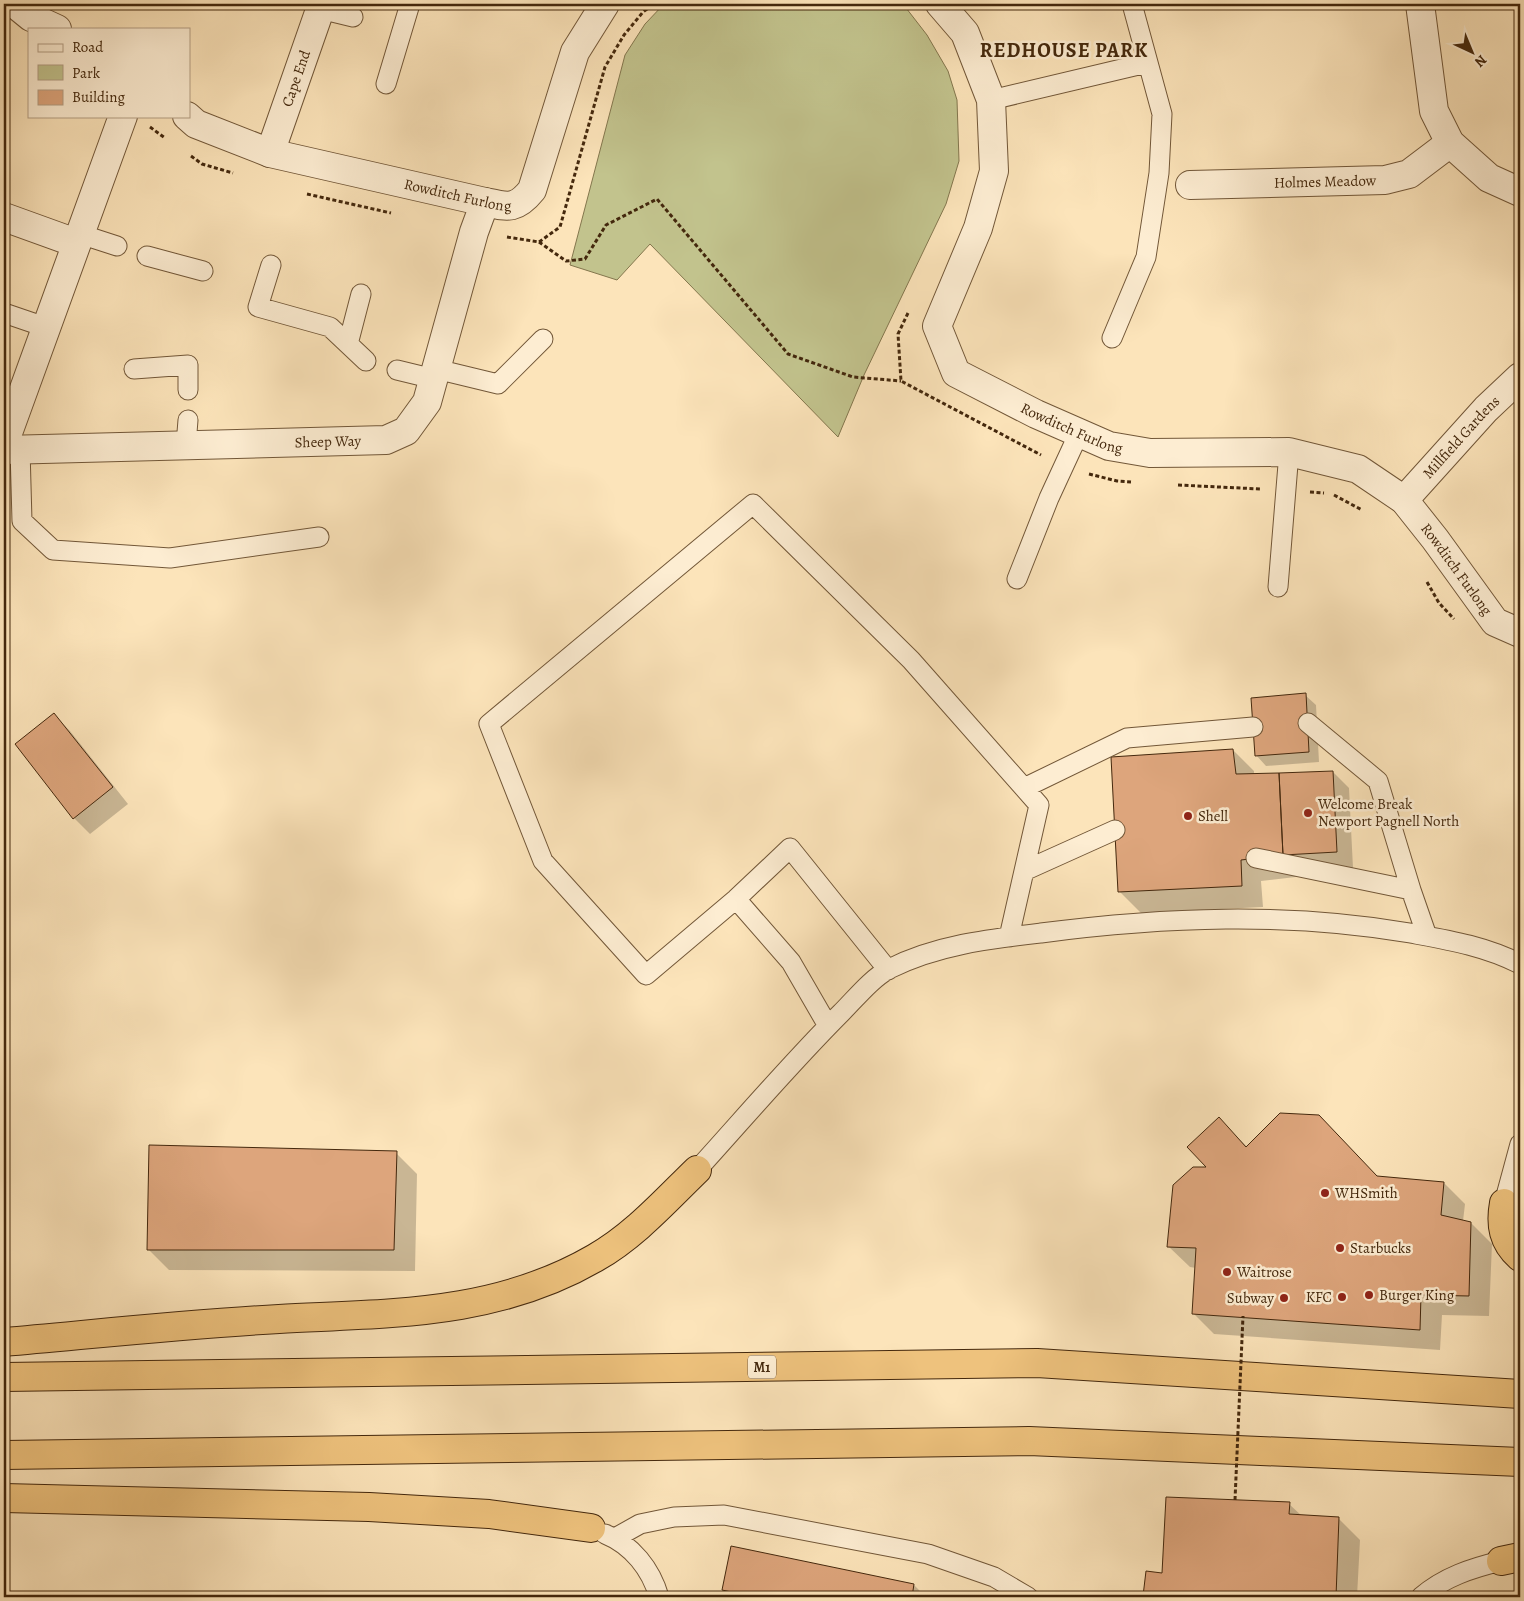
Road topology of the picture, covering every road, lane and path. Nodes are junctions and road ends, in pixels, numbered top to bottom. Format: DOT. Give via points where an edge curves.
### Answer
graph roads {
  1 [pos="15,4"];
  2 [pos="410,4"];
  3 [pos="605,4"];
  4 [pos="940,4"];
  5 [pos="1132,4"];
  6 [pos="1420,4"];
  7 [pos="321,6"];
  8 [pos="353,17"];
  9 [pos="55,28"];
  10 [pos="1147,63"];
  11 [pos="386,84"];
  12 [pos="991,100"];
  13 [pos="122,118"];
  14 [pos="189,118"];
  15 [pos="1450,143"];
  16 [pos="270,153"];
  17 [pos="1190,186"];
  18 [pos="1520,192"];
  19 [pos="485,202"];
  20 [pos="4,217"];
  21 [pos="78,239"];
  22 [pos="539,242"];
  23 [pos="117,246"];
  24 [pos="147,256"];
  25 [pos="271,265"];
  26 [pos="203,271"];
  27 [pos="361,294"];
  28 [pos="910,310"];
  29 [pos="4,313"];
  30 [pos="45,327"];
  31 [pos="1112,338"];
  32 [pos="543,339"];
  33 [pos="348,344"];
  34 [pos="366,361"];
  35 [pos="134,369"];
  36 [pos="397,370"];
  37 [pos="435,374"];
  38 [pos="1520,377"];
  39 [pos="901,381"];
  40 [pos="188,390"];
  41 [pos="1079,433"];
  42 [pos="9,448"];
  43 [pos="1289,452"];
  44 [pos="1064,467"];
  45 [pos="1136,482"];
  46 [pos="1174,484"];
  47 [pos="1288,491"];
  48 [pos="1404,500"];
  49 [pos="1363,511"];
  50 [pos="319,537"];
  51 [pos="1424,577"];
  52 [pos="1017,579"];
  53 [pos="1278,587"];
  54 [pos="1458,624"];
  55 [pos="1520,633"];
  56 [pos="1308,723"];
  57 [pos="1253,727"];
  58 [pos="1024,788"];
  59 [pos="1115,830"];
  60 [pos="1256,858"];
  61 [pos="1024,872"];
  62 [pos="1411,890"];
  63 [pos="736,898"];
  64 [pos="1427,936"];
  65 [pos="1008,937"];
  66 [pos="1520,964"];
  67 [pos="888,970"];
  68 [pos="828,1026"];
  69 [pos="1520,1144"];
  70 [pos="698,1170"];
  71 [pos="1504,1203"];
  72 [pos="1520,1257"];
  73 [pos="1243,1316"];
  74 [pos="4,1342"];
  75 [pos="4,1377"];
  76 [pos="1520,1394"];
  77 [pos="4,1455"];
  78 [pos="1520,1462"];
  79 [pos="4,1498"];
  80 [pos="1235,1500"];
  81 [pos="603,1533"];
  82 [pos="1511,1559"];
  83 [pos="659,1597"];
  84 [pos="1028,1597"];
  85 [pos="1421,1597"];
  1 -- 9 [label="street" via="31,17"];
  2 -- 11 [label="lane" via="392,28"];
  3 -- 19 [label="street, Rowditch Furlong" via="575,52 532,190 517,205"];
  4 -- 12 [label="street, Rowditch Furlong" via="965,33"];
  5 -- 10 [label="lane"];
  6 -- 15 [label="street" via="1434,111"];
  7 -- 8 [label="lane"];
  7 -- 16 [label="street, Cape End"];
  10 -- 12 [label="lane"];
  10 -- 31 [label="lane" via="1162,114 1159,173 1146,257"];
  12 -- 41 [label="street, Rowditch Furlong" via="994,171 978,228 937,326 956,373"];
  13 -- 21 [label="street"];
  14 -- 16 [label="street, Rowditch Furlong" via="196,124"];
  15 -- 17 [label="street, Holmes Meadow" via="1409,174 1385,180"];
  15 -- 18 [label="street" via="1489,178"];
  16 -- 19 [label="street, Rowditch Furlong"];
  19 -- 37 [label="street, Sheep Way"];
  20 -- 21 [label="street"];
  21 -- 23 [label="lane"];
  21 -- 30 [label="street"];
  22 -- 39 [label="path" via="566,261 585,259 606,225 657,199 788,354 853,376"];
  24 -- 26 [label="lane"];
  25 -- 33 [label="lane" via="258,307 330,327"];
  27 -- 33 [label="lane"];
  28 -- 39 [label="path" via="898,334"];
  29 -- 30 [label="lane"];
  30 -- 42 [label="street"];
  32 -- 37 [label="lane" via="498,384"];
  33 -- 34 [label="lane"];
  35 -- 40 [label="lane" via="188,364"];
  36 -- 37 [label="lane"];
  37 -- 42 [label="street, Sheep Way" via="427,402 406,431 386,440 187,433"];
  38 -- 48 [label="street, Millfield Gardens" via="1486,409"];
  39 -- 44 [label="path"];
  41 -- 43 [label="street, Rowditch Furlong" via="1109,446 1150,453"];
  41 -- 44 [label="lane"];
  42 -- 50 [label="lane" via="22,521 53,550 170,558"];
  43 -- 47 [label="lane"];
  43 -- 48 [label="street, Rowditch Furlong" via="1358,469"];
  44 -- 45 [label="path" via="1117,482"];
  44 -- 52 [label="lane"];
  46 -- 47 [label="path"];
  47 -- 49 [label="path" via="1330,493"];
  47 -- 53 [label="lane"];
  48 -- 55 [label="street, Rowditch Furlong" via="1495,622"];
  51 -- 54 [label="path" via="1438,603"];
  56 -- 62 [label="lane" via="1378,781"];
  57 -- 58 [label="lane" via="1127,738"];
  58 -- 61 [label="lane" via="1039,805"];
  58 -- 63 [label="lane" via="911,660 753,504 489,724 543,861 646,975"];
  59 -- 61 [label="lane"];
  60 -- 62 [label="lane"];
  61 -- 65 [label="lane"];
  62 -- 64 [label="lane"];
  63 -- 67 [label="lane" via="790,848"];
  63 -- 68 [label="lane" via="791,962"];
  64 -- 65 [label="lane" via="1351,923 1219,918 1094,926"];
  64 -- 66 [label="lane" via="1464,942"];
  65 -- 67 [label="lane" via="924,954"];
  67 -- 68 [label="lane"];
  68 -- 70 [label="lane"];
  69 -- 71 [label="lane"];
  70 -- 74 [label="highway" via="605,1252 566,1272 492,1300 379,1315 278,1319"];
  71 -- 72 [label="highway" via="1502,1222 1506,1241"];
  73 -- 80 [label="path, bridge"];
  75 -- 76 [label="highway, M1" via="1037,1363"];
  77 -- 78 [label="highway" via="1029,1442"];
  79 -- 81 [label="highway" via="489,1514"];
  81 -- 83 [label="lane" via="642,1562 655,1583"];
  81 -- 84 [label="lane" via="674,1517 724,1516 928,1554 994,1577"];
  82 -- 85 [label="lane" via="1454,1575"];
}
